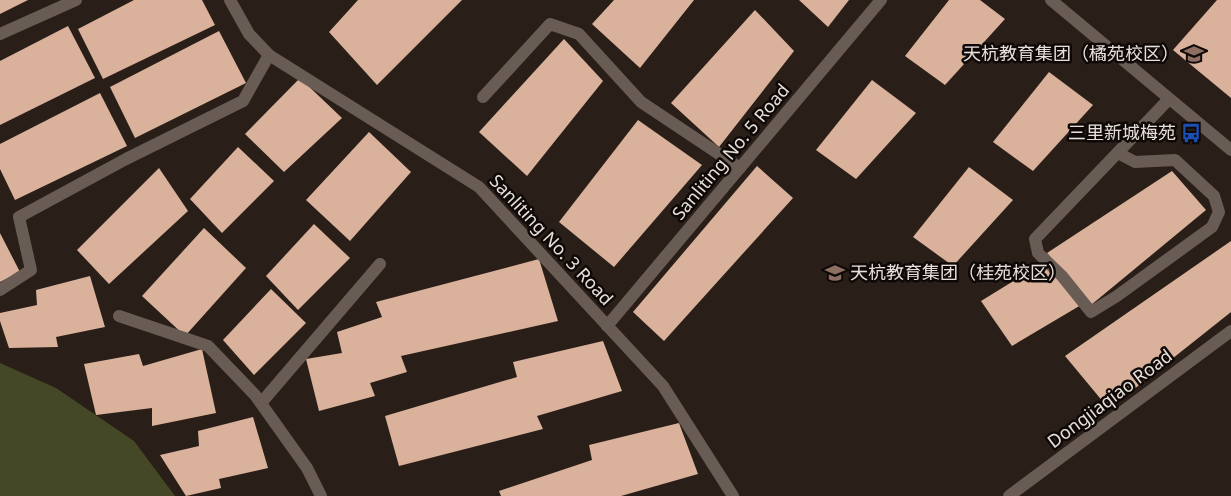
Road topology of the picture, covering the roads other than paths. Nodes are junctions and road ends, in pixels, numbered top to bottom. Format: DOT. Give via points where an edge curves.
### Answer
graph roads {
  1 [pos="76,0"];
  2 [pos="230,0"];
  3 [pos="881,0"];
  4 [pos="1051,0"];
  5 [pos="0,34"];
  6 [pos="269,55"];
  7 [pos="483,97"];
  8 [pos="1169,99"];
  9 [pos="1231,150"];
  10 [pos="1118,153"];
  11 [pos="740,168"];
  12 [pos="380,264"];
  13 [pos="0,290"];
  14 [pos="119,316"];
  15 [pos="607,326"];
  16 [pos="1231,331"];
  17 [pos="261,403"];
  18 [pos="322,496"];
  19 [pos="733,496"];
  20 [pos="1009,496"];
  1 -- 5 [label="street"];
  2 -- 6 [label="street, Sanliting No. 3 Road" via="249,34"];
  3 -- 11 [label="street, Sanliting No. 5 Road"];
  4 -- 8 [label="street"];
  6 -- 13 [label="street" via="242,102 126,159 19,217 31,270"];
  6 -- 15 [label="street, Sanliting No. 3 Road" via="479,187"];
  7 -- 11 [label="street" via="550,24 579,34 641,102"];
  8 -- 9 [label="street"];
  8 -- 10 [label="street"];
  10 -- 10 [label="street" via="1035,239 1038,253 1091,312 1212,227 1219,212 1214,196 1175,160 1135,162"];
  11 -- 15 [label="street, Sanliting No. 5 Road"];
  12 -- 17 [label="street"];
  14 -- 17 [label="street" via="208,346"];
  15 -- 19 [label="street, Sanliting No. 3 Road" via="663,386"];
  16 -- 20 [label="street, Dongjiaqiao Road"];
  17 -- 18 [label="street" via="307,468"];
}
